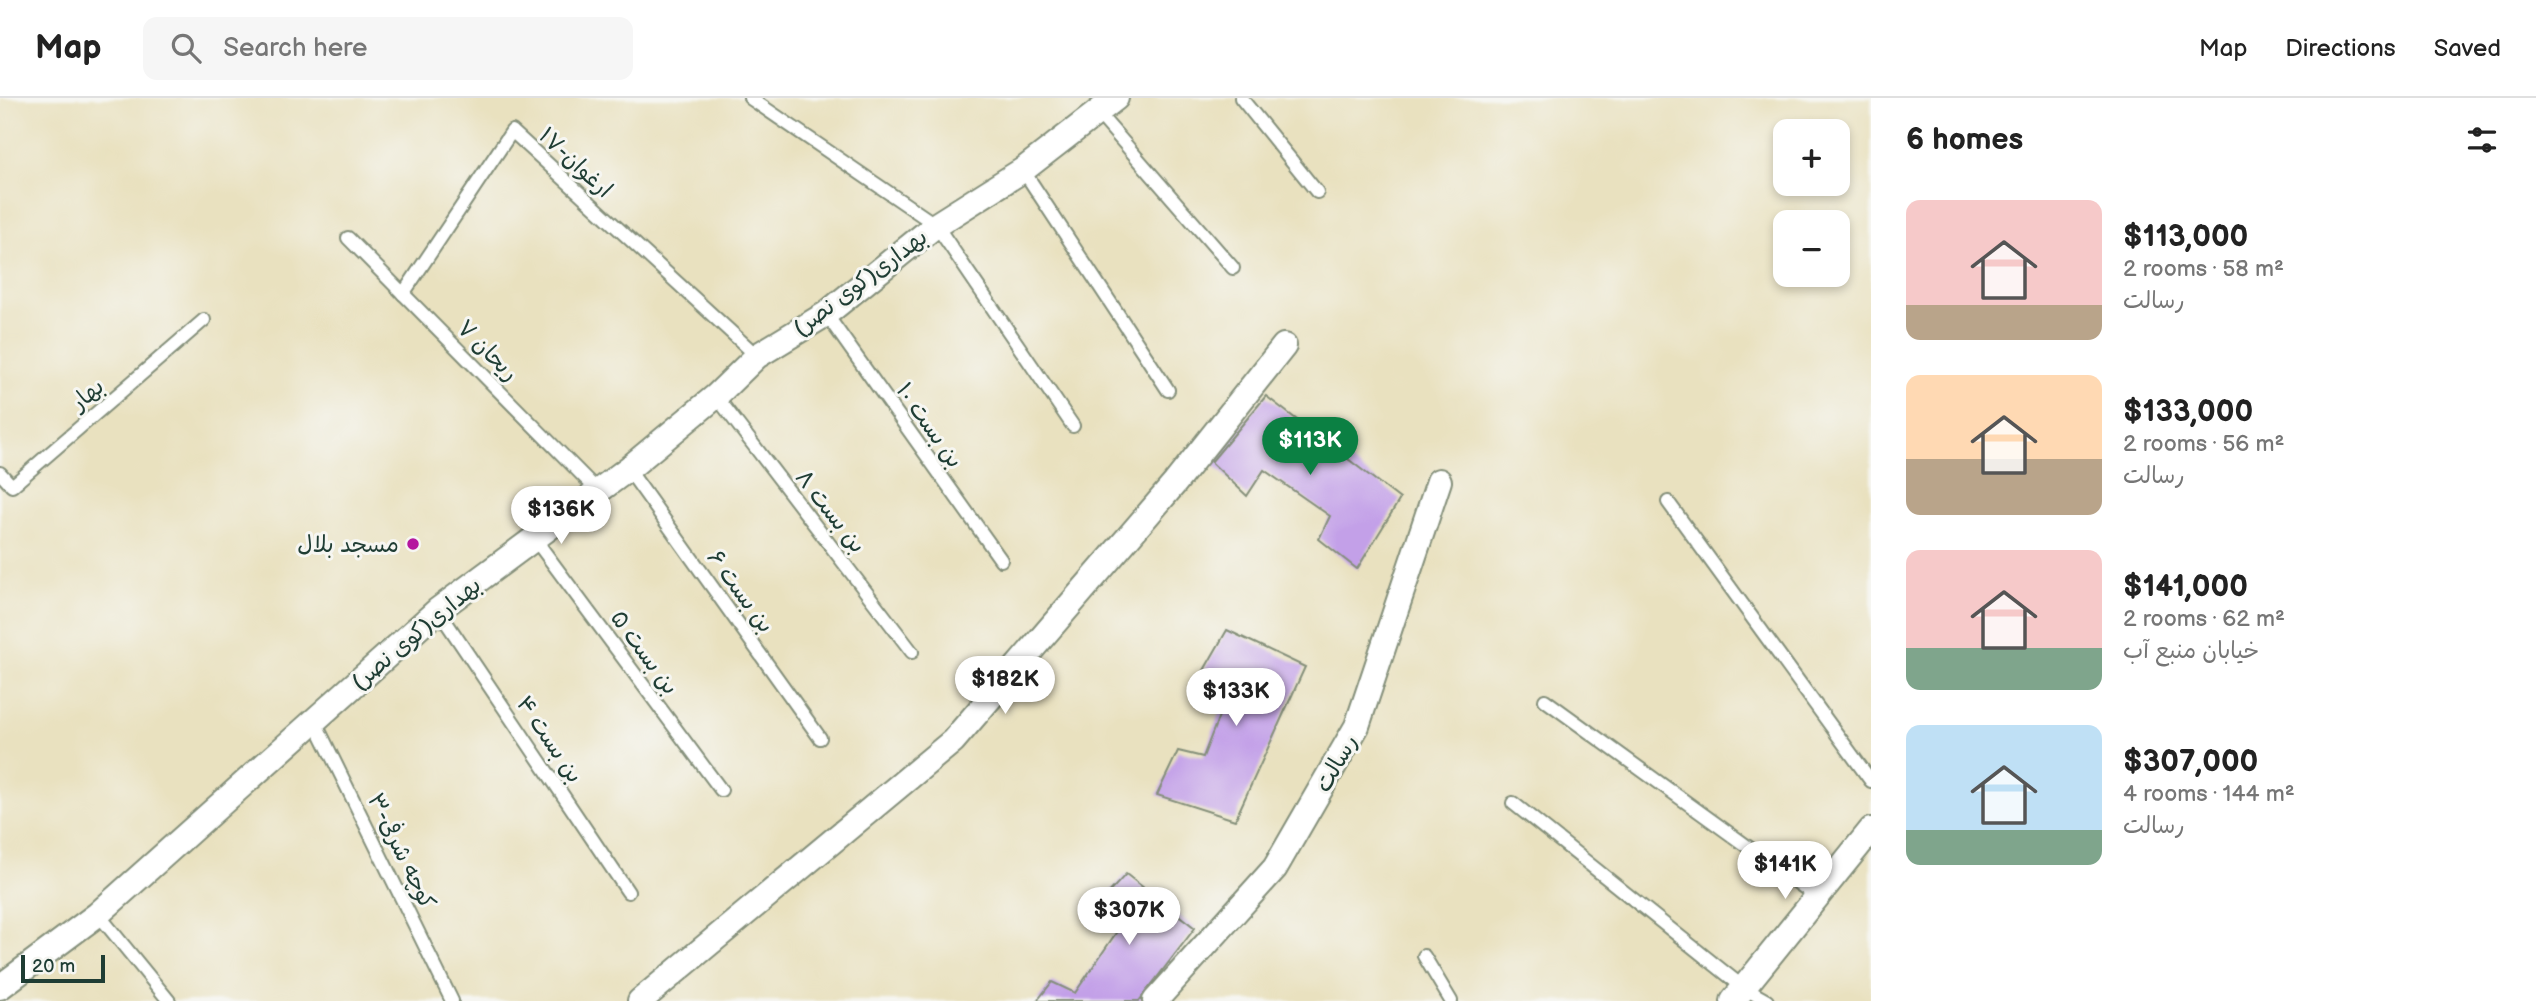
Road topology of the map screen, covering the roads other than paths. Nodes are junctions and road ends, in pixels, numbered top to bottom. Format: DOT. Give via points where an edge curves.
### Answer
graph roads {
  1 [pos="750,98"];
  2 [pos="1241,98"];
  3 [pos="1107,105"];
  4 [pos="1023,170"];
  5 [pos="1317,192"];
  6 [pos="936,225"];
  7 [pos="348,238"];
  8 [pos="1233,268"];
  9 [pos="403,294"];
  10 [pos="826,314"];
  11 [pos="204,320"];
  12 [pos="1284,346"];
  13 [pos="757,356"];
  14 [pos="1168,390"];
  15 [pos="716,396"];
  16 [pos="1073,426"];
  17 [pos="628,469"];
  18 [pos="0,473"];
  19 [pos="1439,481"];
  20 [pos="598,491"];
  21 [pos="1668,502"];
  22 [pos="534,538"];
  23 [pos="1001,560"];
  24 [pos="438,610"];
  25 [pos="912,652"];
  26 [pos="1545,700"];
  27 [pos="314,720"];
  28 [pos="820,738"];
  29 [pos="1871,781"];
  30 [pos="721,790"];
  31 [pos="1513,803"];
  32 [pos="1871,830"];
  33 [pos="628,892"];
  34 [pos="1817,897"];
  35 [pos="98,914"];
  36 [pos="1424,956"];
  37 [pos="0,987"];
  38 [pos="1738,994"];
  39 [pos="169,1001"];
  40 [pos="452,1001"];
  41 [pos="640,1001"];
  42 [pos="1155,1001"];
  43 [pos="1451,1001"];
  44 [pos="1767,1001"];
  1 -- 6 [label="lane"];
  2 -- 5 [label="lane"];
  3 -- 4 [label="street, بهداری(کوی نصر)"];
  3 -- 8 [label="lane"];
  4 -- 6 [label="street, بهداری(کوی نصر)"];
  4 -- 14 [label="lane"];
  6 -- 10 [label="street, بهداری(کوی نصر)"];
  6 -- 16 [label="lane"];
  7 -- 9 [label="lane, ریحان ۷"];
  9 -- 13 [label="lane, ارغوان-۱۷" via="512,131"];
  9 -- 20 [label="lane, ریحان ۷"];
  10 -- 13 [label="street, بهداری(کوی نصر)"];
  10 -- 23 [label="lane, بن بست ۱۰"];
  11 -- 18 [label="lane, بهار" via="12,486"];
  12 -- 41 [label="street" via="1175,483 953,741"];
  13 -- 15 [label="street, بهداری(کوی نصر)"];
  15 -- 17 [label="street, بهداری(کوی نصر)"];
  15 -- 25 [label="lane, بن بست ۸"];
  17 -- 20 [label="street, بهداری(کوی نصر)"];
  17 -- 28 [label="lane, بن بست ۶"];
  19 -- 42 [label="street, رسالت" via="1357,726 1275,868"];
  20 -- 22 [label="street, بهداری(کوی نصر)"];
  21 -- 29 [label="lane"];
  22 -- 24 [label="street, بهداری(کوی نصر)"];
  22 -- 30 [label="lane, بن بست ۵"];
  24 -- 27 [label="street, بهداری(کوی نصر)"];
  24 -- 33 [label="lane, بن بست ۴"];
  26 -- 34 [label="lane"];
  27 -- 35 [label="street, بهداری(کوی نصر)"];
  27 -- 40 [label="lane, کوچه شرفی-۳"];
  31 -- 38 [label="lane"];
  32 -- 34 [label="street"];
  34 -- 38 [label="street"];
  35 -- 37 [label="street, بهداری(کوی نصر)"];
  35 -- 39 [label="lane"];
  36 -- 43 [label="lane"];
  38 -- 44 [label="lane"];
}
